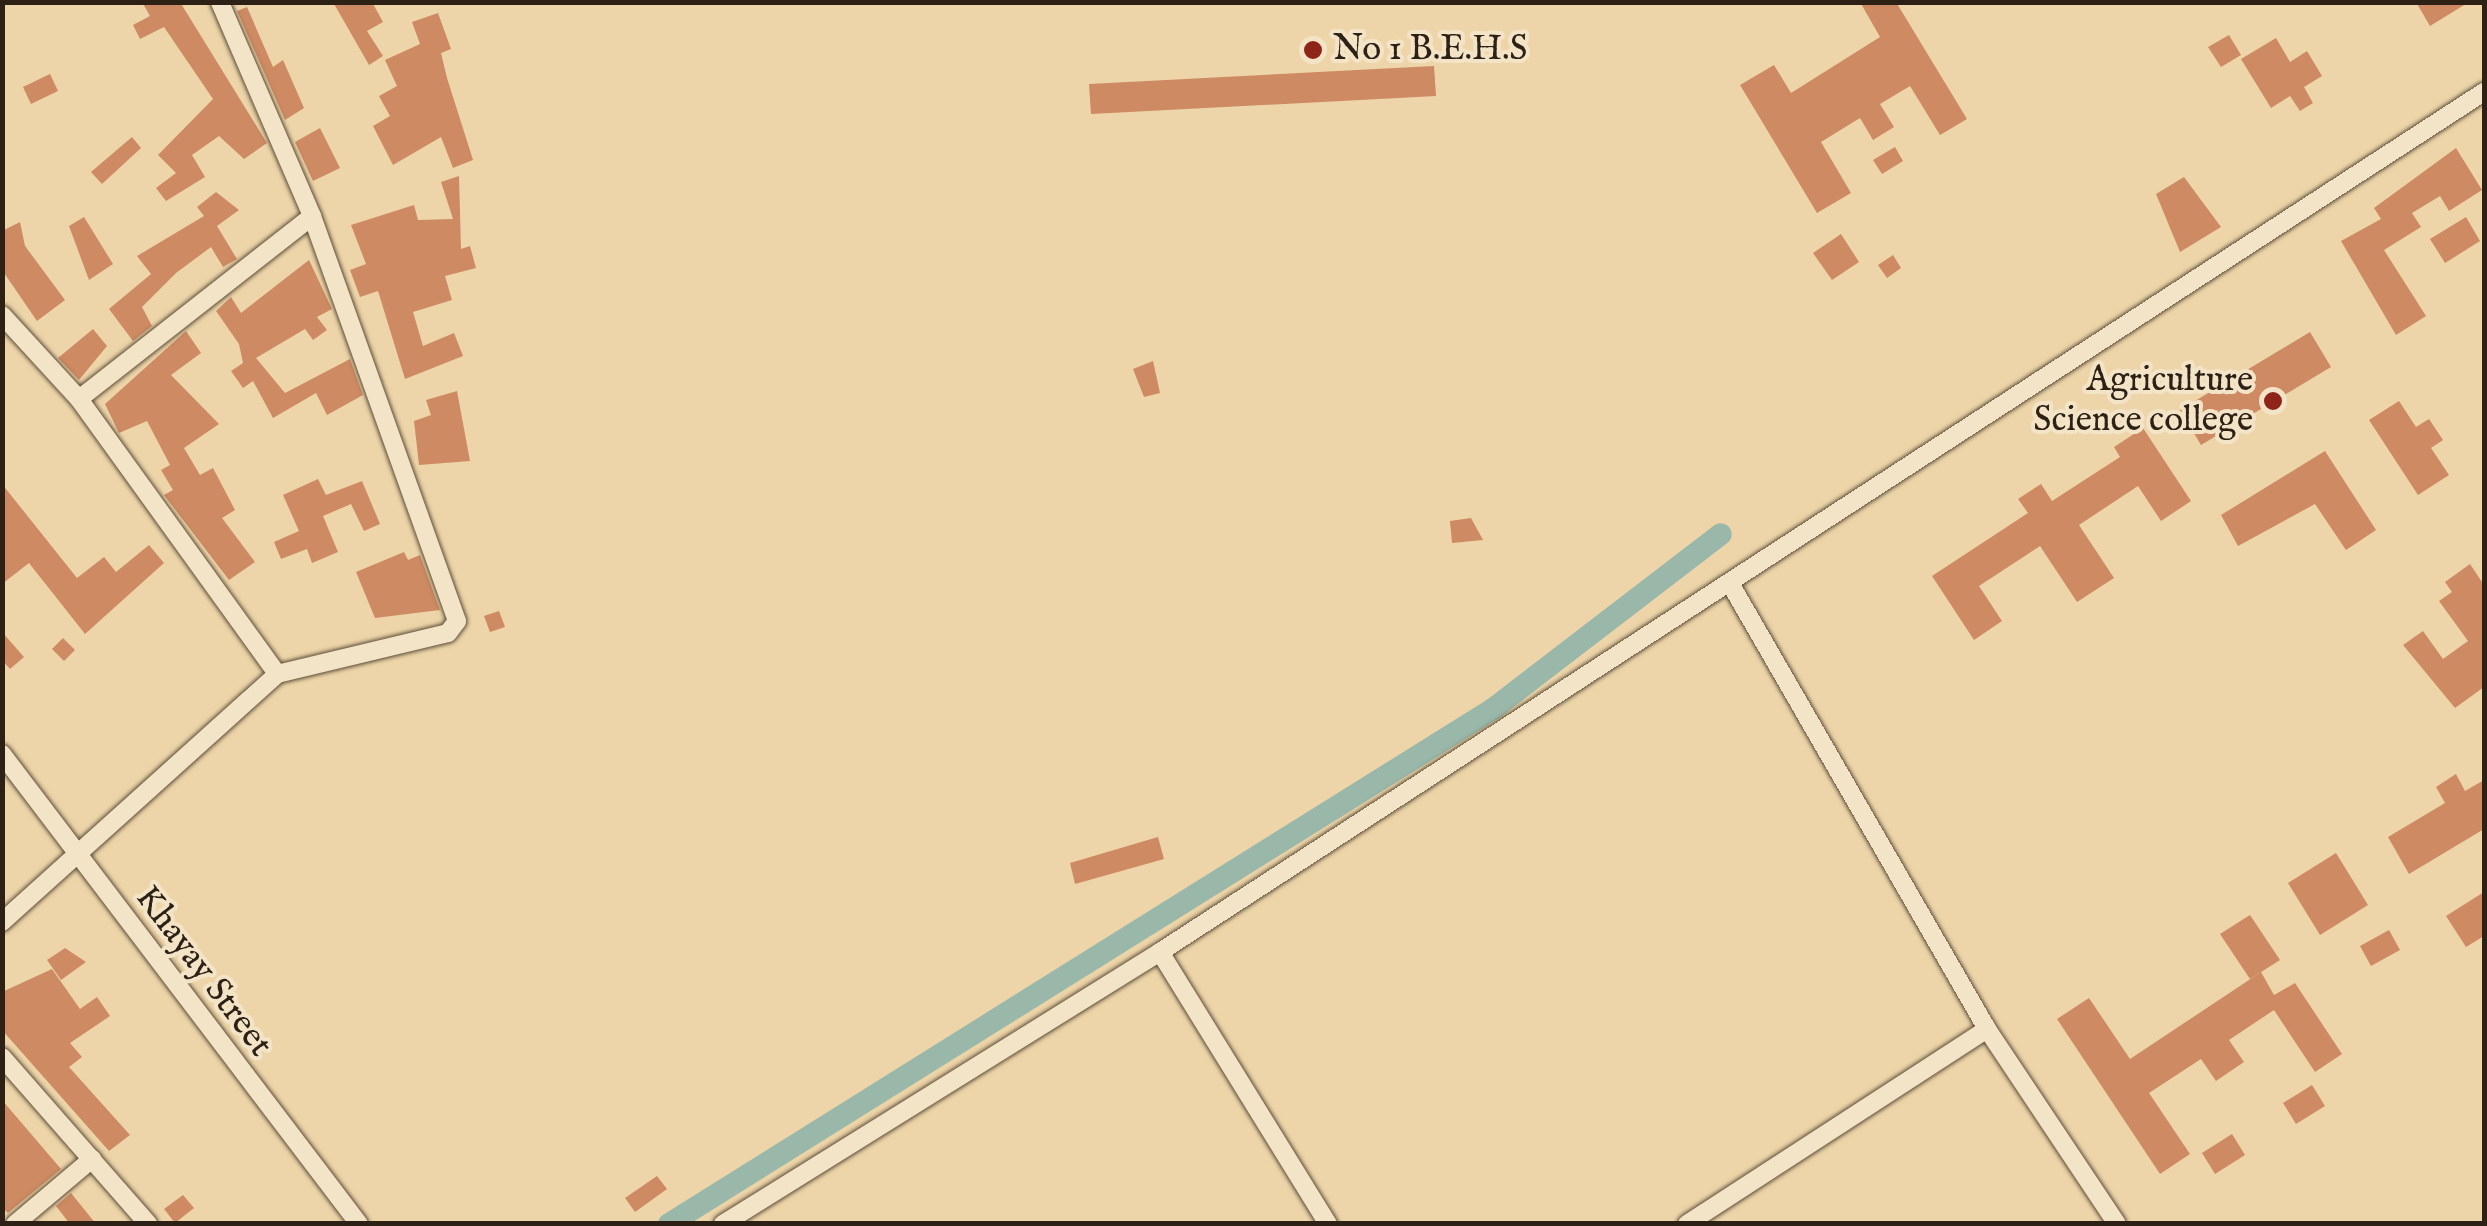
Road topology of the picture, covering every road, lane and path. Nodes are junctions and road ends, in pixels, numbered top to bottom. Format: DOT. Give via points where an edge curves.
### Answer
graph roads {
  1 [pos="220,2"];
  2 [pos="2484,92"];
  3 [pos="312,216"];
  4 [pos="2,315"];
  5 [pos="79,399"];
  6 [pos="1731,585"];
  7 [pos="277,674"];
  8 [pos="2,754"];
  9 [pos="74,854"];
  10 [pos="2,922"];
  11 [pos="1160,952"];
  12 [pos="1988,1029"];
  13 [pos="2,1056"];
  14 [pos="92,1159"];
  15 [pos="16,1224"];
  16 [pos="148,1224"];
  17 [pos="359,1224"];
  18 [pos="722,1224"];
  19 [pos="1328,1224"];
  20 [pos="1687,1224"];
  21 [pos="2117,1224"];
  1 -- 3 [label="street"];
  2 -- 6 [label="street"];
  3 -- 5 [label="street"];
  3 -- 7 [label="street" via="457,621 448,633"];
  4 -- 5 [label="street"];
  5 -- 7 [label="street"];
  6 -- 11 [label="street"];
  6 -- 12 [label="street"];
  7 -- 9 [label="street"];
  8 -- 9 [label="street, Khayay Street"];
  9 -- 10 [label="street"];
  9 -- 17 [label="street, Khayay Street"];
  11 -- 18 [label="street"];
  11 -- 19 [label="street"];
  12 -- 20 [label="street"];
  12 -- 21 [label="street"];
  13 -- 14 [label="street"];
  14 -- 15 [label="street"];
  14 -- 16 [label="street"];
}
